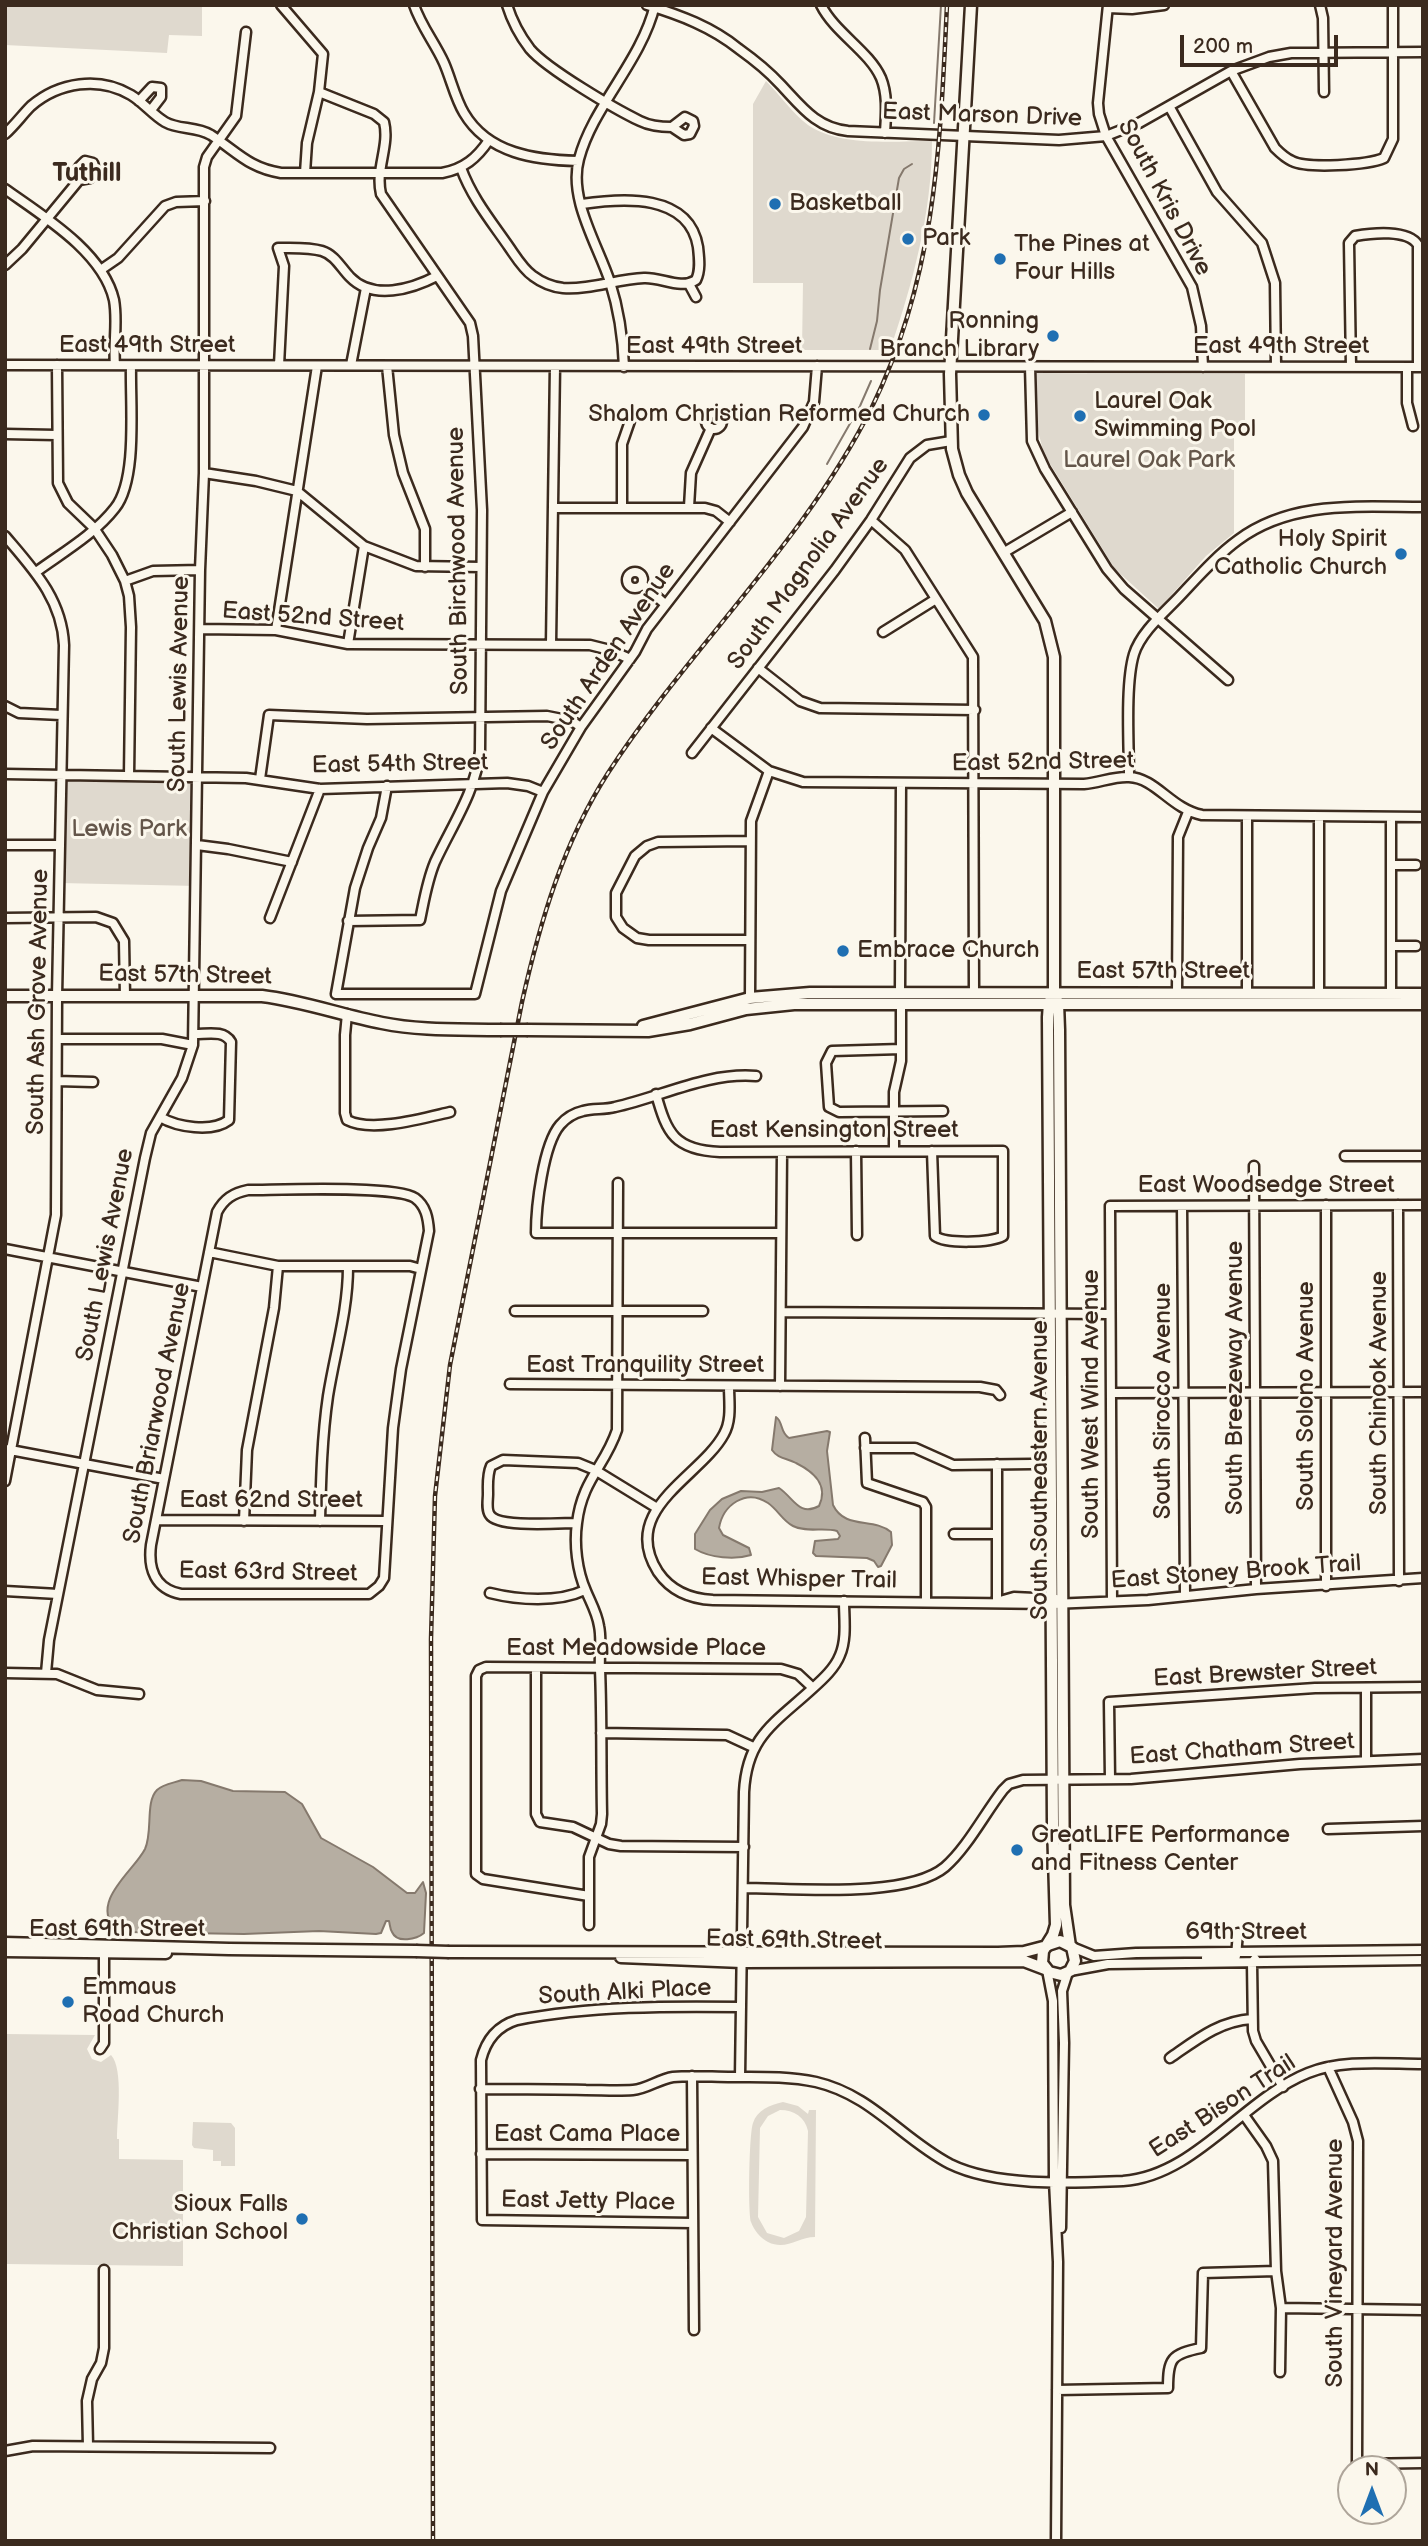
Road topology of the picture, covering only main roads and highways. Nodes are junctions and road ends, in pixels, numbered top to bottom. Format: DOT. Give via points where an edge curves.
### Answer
graph roads {
  1 [pos="971,5"];
  2 [pos="1423,994"];
  3 [pos="5,996"];
  4 [pos="901,998"];
  5 [pos="1054,1000"];
  6 [pos="1423,1004"];
  7 [pos="612,1030"];
  8 [pos="1056,1314"];
  9 [pos="1058,1779"];
  10 [pos="5,1943"];
  11 [pos="1048,1945"];
  12 [pos="1071,1947"];
  13 [pos="104,1948"];
  14 [pos="5,1951"];
  15 [pos="742,1957"];
  16 [pos="1046,1970"];
  1 -- 5 [label="main road, South Southeastern Avenue" via="950,366 951,441 962,482 1045,621 1052,644"];
  2 -- 5 [label="main road, East 57th Street" via="1177,993"];
  3 -- 7 [label="main road, East 57th Street, bridge" via="262,996 412,1027"];
  4 -- 5 [label="main road, East 57th Street"];
  4 -- 5 [label="main road, East 57th Street" via="974,993"];
  4 -- 7 [label="main road, East 57th Street" via="762,1006 660,1030"];
  4 -- 7 [label="main road, East 57th Street" via="810,993 750,998"];
  5 -- 6 [label="main road, East 57th Street"];
  5 -- 8 [label="main road, South Southeastern Avenue"];
  8 -- 9 [label="main road, South Southeastern Avenue" via="1052,1600"];
  8 -- 9 [label="main road, South Southeastern Avenue" via="1063,1602"];
  9 -- 11 [label="main road, South Southeastern Avenue" via="1056,1925"];
  9 -- 12 [label="main road, South Southeastern Avenue" via="1063,1905"];
  10 -- 13 [label="main road, East 69th Street"];
  11 -- 12 [label="main road" via="1060,1941"];
  11 -- 15 [label="main road, East 69th Street" via="1024,1952"];
  11 -- 16 [label="main road" via="1041,1959"];
  12 -- 16 [label="main road" via="1075,1961 1069,1971 1057,1975"];
  13 -- 14 [label="main road, East 69th Street"];
  13 -- 15 [label="main road, East 69th Street, bridge" via="194,1953 229,1949"];
  15 -- 16 [label="main road, East 69th Street" via="1024,1961"];
}
